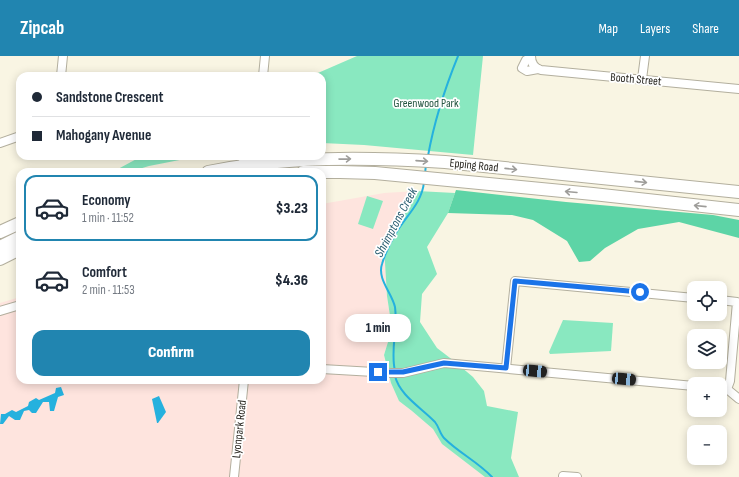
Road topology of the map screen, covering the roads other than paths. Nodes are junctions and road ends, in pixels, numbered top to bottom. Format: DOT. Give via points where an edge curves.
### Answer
graph roads {
  1 [pos="63,56"];
  2 [pos="265,56"];
  3 [pos="645,56"];
  4 [pos="531,57"];
  5 [pos="61,72"];
  6 [pos="263,72"];
  7 [pos="642,79"];
  8 [pos="739,89"];
  9 [pos="16,137"];
  10 [pos="0,143"];
  11 [pos="246,160"];
  12 [pos="303,160"];
  13 [pos="326,160"];
  14 [pos="239,167"];
  15 [pos="233,168"];
  16 [pos="326,172"];
  17 [pos="739,192"];
  18 [pos="739,210"];
  19 [pos="16,225"];
  20 [pos="0,232"];
  21 [pos="16,239"];
  22 [pos="0,247"];
  23 [pos="16,251"];
  24 [pos="0,259"];
  25 [pos="687,297"];
  26 [pos="727,301"];
  27 [pos="16,306"];
  28 [pos="0,311"];
  29 [pos="506,368"];
  30 [pos="326,369"];
  31 [pos="244,384"];
  32 [pos="687,385"];
  33 [pos="727,385"];
  34 [pos="727,391"];
  35 [pos="739,399"];
  36 [pos="563,476"];
  37 [pos="234,477"];
  38 [pos="577,477"];
  1 -- 5 [label="street"];
  2 -- 6 [label="street"];
  3 -- 7 [label="street"];
  4 -- 7 [label="street, Booth Street" via="536,68"];
  7 -- 8 [label="street, Booth Street"];
  9 -- 10 [label="street"];
  11 -- 14 [label="street"];
  14 -- 12 [label="main road, Epping Road, one-way"];
  13 -- 17 [label="main road, Epping Road, one-way" via="399,159 445,162"];
  14 -- 15 [label="main road, Epping Road"];
  18 -- 16 [label="main road, Epping Road, one-way" via="441,179"];
  19 -- 20 [label="main road"];
  21 -- 22 [label="main road"];
  23 -- 24 [label="main road"];
  25 -- 29 [label="street" via="515,281"];
  26 -- 33 [label="street" via="737,302 730,381"];
  27 -- 28 [label="street"];
  29 -- 30 [label="street" via="444,363 391,373"];
  29 -- 32 [label="street"];
  31 -- 37 [label="street, Lyonpark Road"];
  34 -- 35 [label="street"];
  36 -- 38 [label="street"];
}
